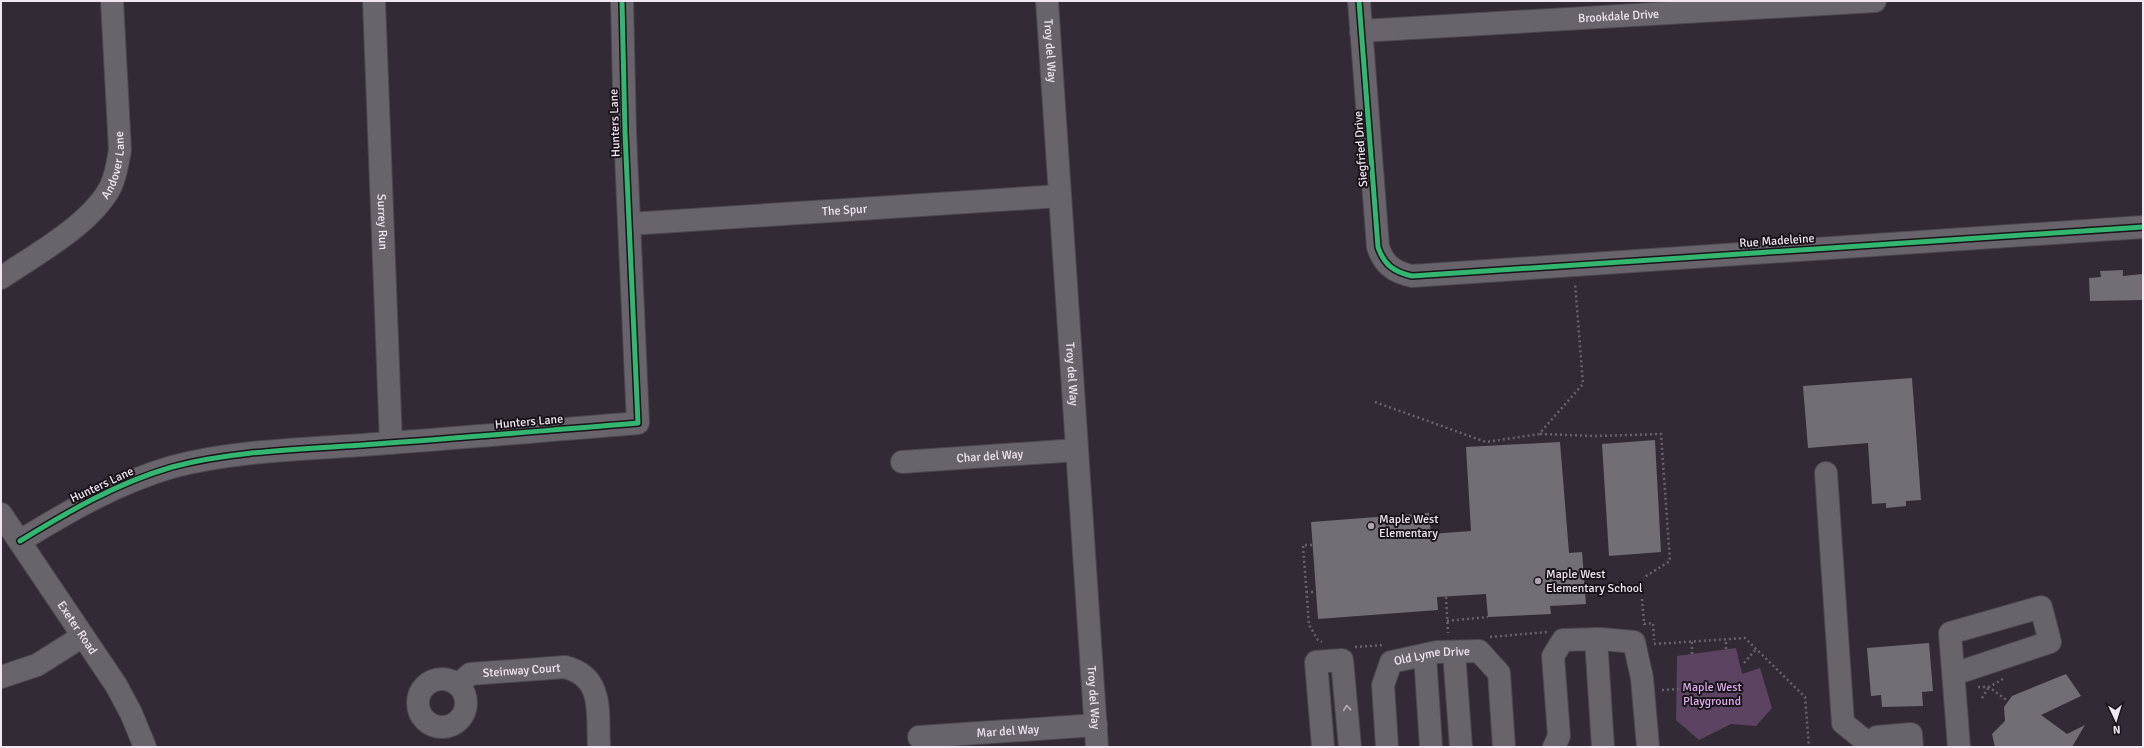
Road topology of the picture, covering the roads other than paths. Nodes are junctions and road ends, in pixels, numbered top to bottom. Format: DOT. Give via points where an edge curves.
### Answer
graph roads {
  1 [pos="112,1"];
  2 [pos="374,1"];
  3 [pos="622,1"];
  4 [pos="1047,1"];
  5 [pos="1359,1"];
  6 [pos="1875,1"];
  7 [pos="1361,31"];
  8 [pos="1060,196"];
  9 [pos="629,224"];
  10 [pos="2143,226"];
  11 [pos="1412,276"];
  12 [pos="1,278"];
  13 [pos="391,443"];
  14 [pos="1077,450"];
  15 [pos="902,462"];
  16 [pos="1826,473"];
  17 [pos="1,514"];
  18 [pos="20,541"];
  19 [pos="83,636"];
  20 [pos="1596,639"];
  21 [pos="1451,646"];
  22 [pos="1425,655"];
  23 [pos="1954,674"];
  24 [pos="1,677"];
  25 [pos="458,685"];
  26 [pos="1096,725"];
  27 [pos="919,737"];
  28 [pos="1873,746"];
  29 [pos="145,747"];
  30 [pos="599,747"];
  31 [pos="1097,747"];
  32 [pos="1323,747"];
  33 [pos="1350,747"];
  34 [pos="1387,747"];
  35 [pos="1431,747"];
  36 [pos="1461,747"];
  37 [pos="1504,747"];
  38 [pos="1554,747"];
  39 [pos="1603,747"];
  40 [pos="1648,747"];
  41 [pos="1912,747"];
  42 [pos="1959,747"];
  1 -- 12 [label="street, Andover Lane" via="120,150 111,185 101,203 82,222"];
  2 -- 13 [label="street, Surrey Run"];
  3 -- 9 [label="street, Hunters Lane"];
  4 -- 8 [label="street, Troy del Way"];
  5 -- 7 [label="street, Siegfried Drive"];
  6 -- 7 [label="street, Brookdale Drive"];
  7 -- 11 [label="street, Siegfried Drive" via="1378,247 1390,268 1399,274"];
  8 -- 9 [label="street, The Spur"];
  8 -- 14 [label="street, Troy del Way"];
  9 -- 13 [label="street, Hunters Lane" via="638,423"];
  10 -- 11 [label="street, Rue Madeleine"];
  13 -- 18 [label="street, Hunters Lane" via="286,450 210,459 173,467 138,478 104,493"];
  14 -- 15 [label="street, Char del Way"];
  14 -- 26 [label="street, Troy del Way"];
  16 -- 28 [label="street" via="1843,723"];
  17 -- 18 [label="street, Exeter Road"];
  18 -- 19 [label="street, Exeter Road"];
  19 -- 24 [label="street" via="37,665"];
  19 -- 29 [label="street, Exeter Road" via="116,685"];
  20 -- 38 [label="street" via="1563,640 1553,656 1559,736"];
  20 -- 39 [label="street"];
  20 -- 40 [label="street" via="1634,642 1642,678"];
  21 -- 22 [label="street, Old Lyme Drive"];
  21 -- 36 [label="street"];
  21 -- 37 [label="street, Old Lyme Drive" via="1480,651 1499,673"];
  22 -- 34 [label="street, Old Lyme Drive" via="1391,662 1382,685"];
  22 -- 35 [label="street"];
  23 -- 42 [label="street"];
  25 -- 30 [label="street, Steinway Court" via="470,674 565,667 576,670 587,677 597,697"];
  26 -- 27 [label="street, Mar del Way"];
  26 -- 31 [label="street, Troy del Way"];
  28 -- 41 [label="street" via="1877,737 1911,734"];
  33 -- 32 [label="street, one-way" via="1342,660 1316,662"];
}
